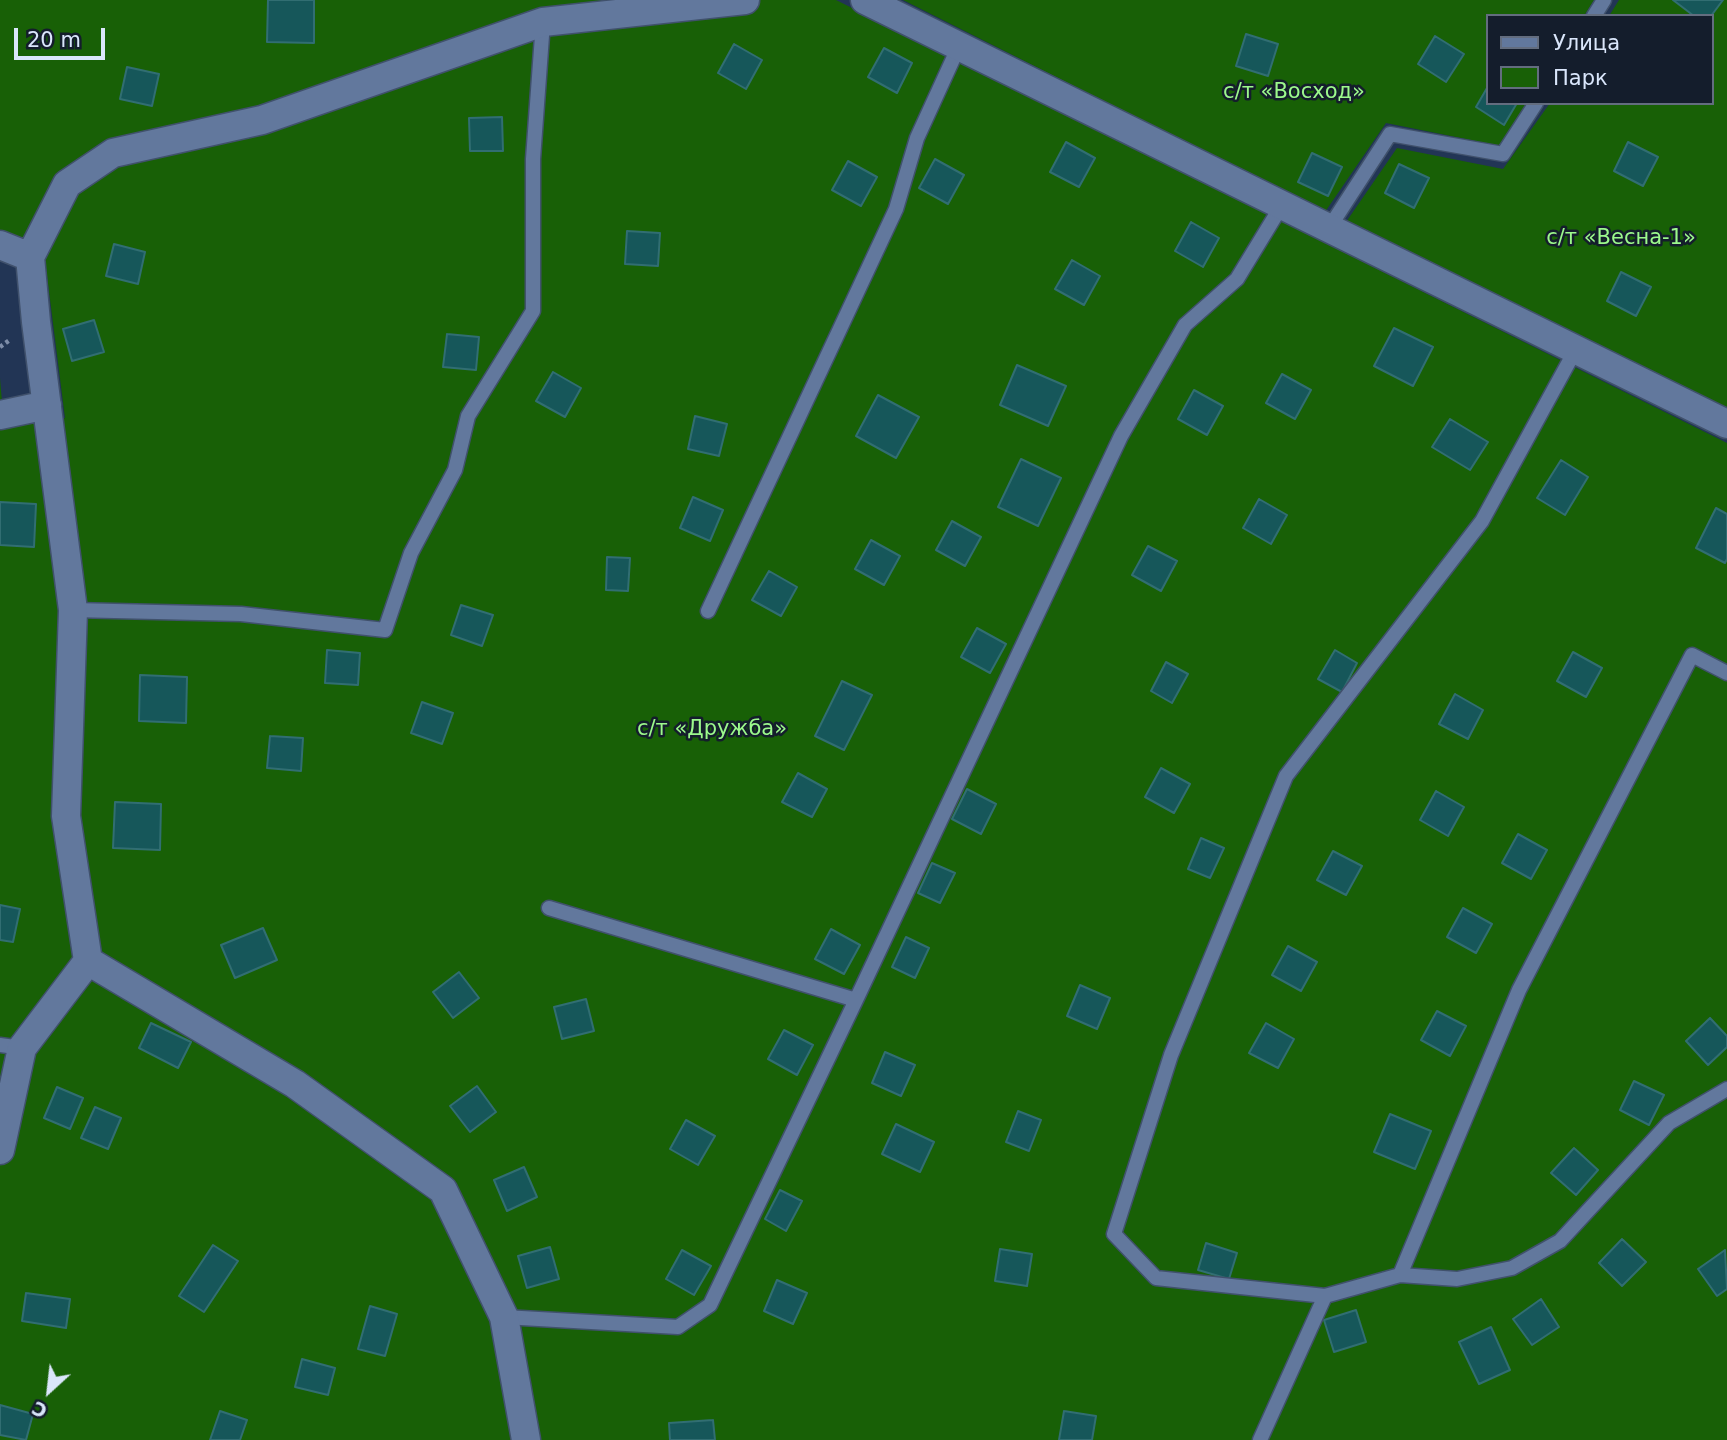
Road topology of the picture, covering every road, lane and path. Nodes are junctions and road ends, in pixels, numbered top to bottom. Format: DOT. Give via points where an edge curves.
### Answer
graph roads {
  1 [pos="744,0"];
  2 [pos="865,0"];
  3 [pos="543,22"];
  4 [pos="960,46"];
  5 [pos="1535,105"];
  6 [pos="1282,205"];
  7 [pos="1329,228"];
  8 [pos="0,245"];
  9 [pos="30,257"];
  10 [pos="1576,349"];
  11 [pos="47,405"];
  12 [pos="0,415"];
  13 [pos="1727,424"];
  14 [pos="73,610"];
  15 [pos="708,611"];
  16 [pos="1727,673"];
  17 [pos="549,908"];
  18 [pos="88,961"];
  19 [pos="856,1000"];
  20 [pos="11,1047"];
  21 [pos="1727,1089"];
  22 [pos="0,1150"];
  23 [pos="1400,1275"];
  24 [pos="1325,1296"];
  25 [pos="504,1317"];
  26 [pos="526,1440"];
  27 [pos="1260,1440"];
  1 -- 3 [label="street"];
  2 -- 4 [label="street"];
  3 -- 9 [label="street" via="262,120 113,153 67,184"];
  3 -- 14 [label="lane" via="533,159 533,311 468,415 455,470 411,553 384,629 241,614"];
  4 -- 6 [label="street"];
  4 -- 15 [label="lane" via="917,138 896,209"];
  5 -- 7 [label="lane" via="1503,154 1390,134"];
  6 -- 7 [label="street"];
  6 -- 19 [label="lane" via="1237,279 1185,325 1121,436"];
  7 -- 10 [label="street"];
  8 -- 9 [label="street"];
  9 -- 11 [label="street"];
  10 -- 13 [label="street"];
  10 -- 24 [label="lane" via="1482,521 1286,776 1171,1055 1114,1234 1156,1278"];
  11 -- 12 [label="street"];
  11 -- 14 [label="street"];
  14 -- 18 [label="street" via="66,816"];
  16 -- 23 [label="lane" via="1692,654 1519,990"];
  17 -- 19 [label="lane"];
  18 -- 20 [label="street"];
  18 -- 25 [label="street" via="295,1084 443,1190"];
  19 -- 25 [label="lane" via="710,1305 678,1327"];
  20 -- 22 [label="street"];
  21 -- 23 [label="lane" via="1669,1124 1560,1241 1512,1268 1457,1279"];
  23 -- 24 [label="lane"];
  24 -- 27 [label="lane"];
  25 -- 26 [label="street"];
}
